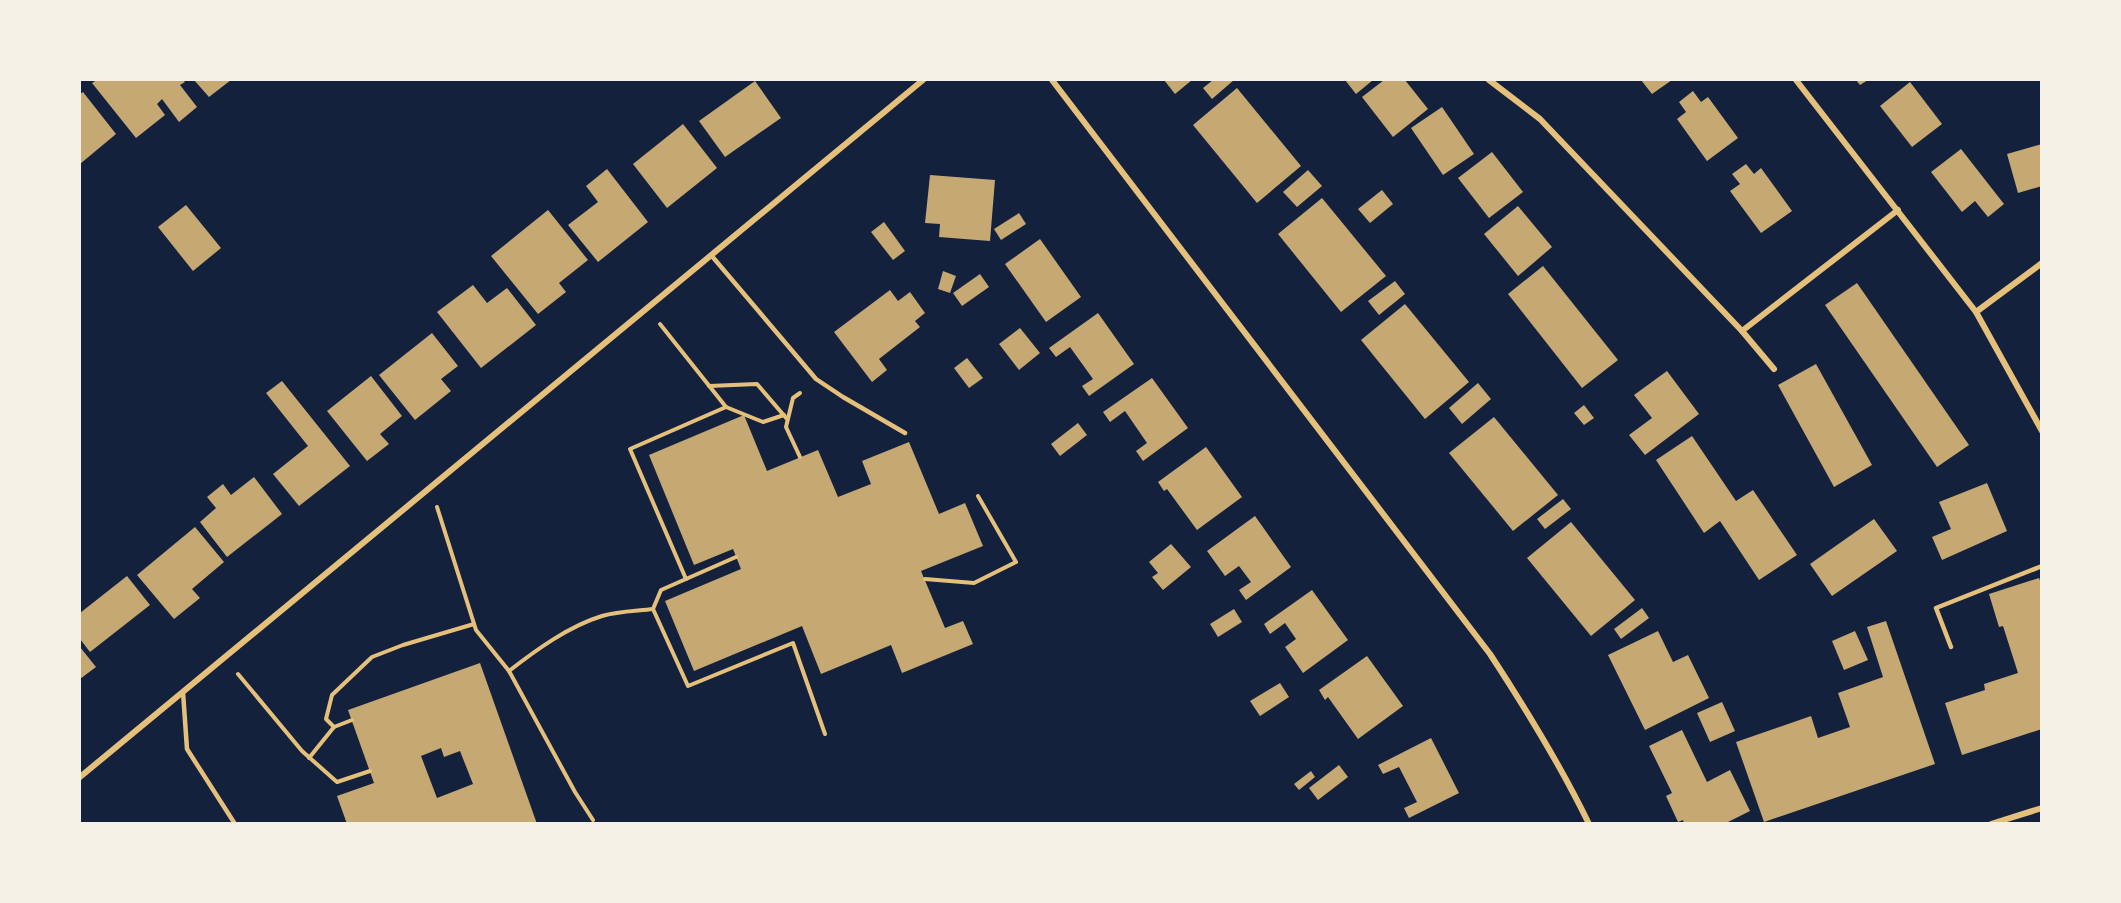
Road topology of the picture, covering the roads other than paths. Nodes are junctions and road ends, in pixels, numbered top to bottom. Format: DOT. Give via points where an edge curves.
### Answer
graph roads {
  1 [pos="922,80"];
  2 [pos="1052,80"];
  3 [pos="1489,80"];
  4 [pos="1796,80"];
  5 [pos="1898,210"];
  6 [pos="711,255"];
  7 [pos="2042,263"];
  8 [pos="1976,312"];
  9 [pos="1742,331"];
  10 [pos="1774,369"];
  11 [pos="2042,431"];
  12 [pos="905,433"];
  13 [pos="2042,566"];
  14 [pos="1951,647"];
  15 [pos="183,692"];
  16 [pos="80,777"];
  17 [pos="2042,808"];
  18 [pos="235,824"];
  19 [pos="1589,824"];
  20 [pos="1991,824"];
  1 -- 6 [label="street"];
  2 -- 19 [label="street" via="1490,654 1527,710"];
  3 -- 9 [label="street" via="1540,119"];
  4 -- 5 [label="street"];
  5 -- 8 [label="street"];
  5 -- 9 [label="street"];
  6 -- 12 [label="lane" via="816,379"];
  6 -- 15 [label="street"];
  7 -- 8 [label="street"];
  8 -- 11 [label="street"];
  9 -- 10 [label="street"];
  13 -- 14 [label="lane" via="1936,608"];
  15 -- 16 [label="street"];
  15 -- 18 [label="lane" via="187,749"];
  17 -- 20 [label="street"];
}
